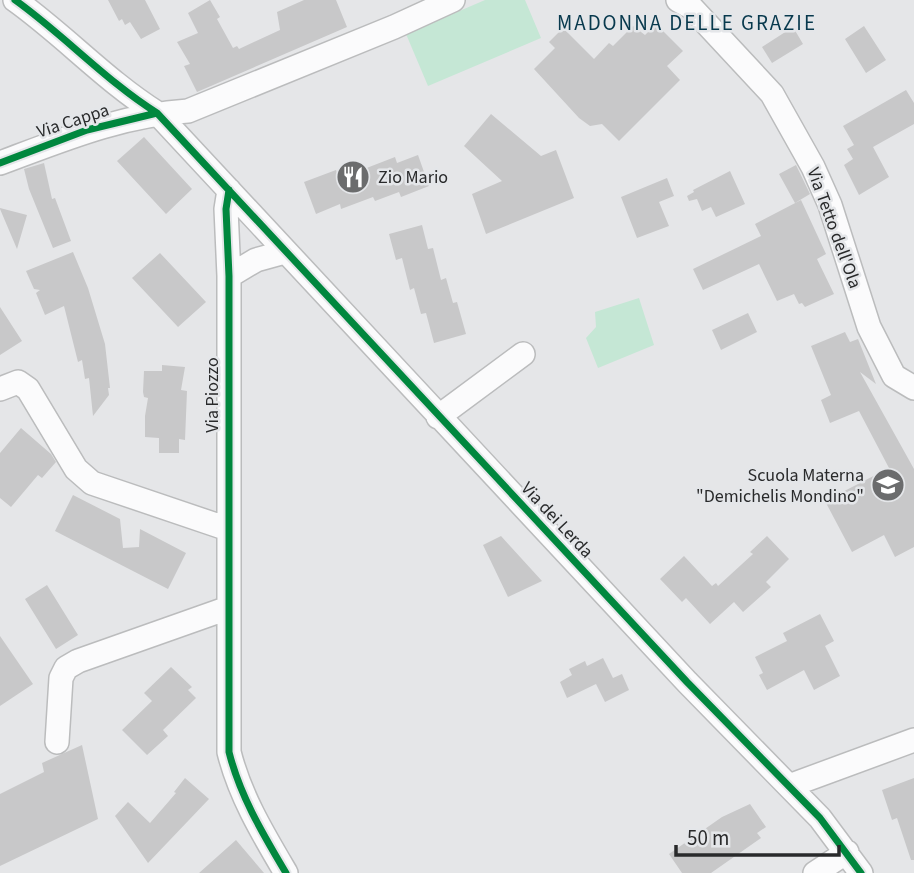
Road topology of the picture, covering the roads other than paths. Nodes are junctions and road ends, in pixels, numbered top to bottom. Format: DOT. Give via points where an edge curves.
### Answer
graph roads {
  1 [pos="15,0"];
  2 [pos="453,0"];
  3 [pos="690,3"];
  4 [pos="157,113"];
  5 [pos="0,163"];
  6 [pos="229,190"];
  7 [pos="285,252"];
  8 [pos="229,276"];
  9 [pos="523,354"];
  10 [pos="914,388"];
  11 [pos="0,389"];
  12 [pos="438,417"];
  13 [pos="228,529"];
  14 [pos="228,608"];
  15 [pos="914,740"];
  16 [pos="57,742"];
  17 [pos="789,786"];
  18 [pos="847,852"];
  19 [pos="286,873"];
  20 [pos="815,873"];
  21 [pos="861,873"];
  1 -- 4 [label="street"];
  2 -- 4 [label="street, Via Cappa" via="188,111"];
  3 -- 10 [label="street, Via Tetto dell'Ola" via="772,94 830,205 869,327 894,376"];
  4 -- 5 [label="street, Via Cappa" via="87,130"];
  4 -- 6 [label="street"];
  6 -- 7 [label="street, Via dei Lerda"];
  6 -- 8 [label="street, Via Piozzo"];
  7 -- 8 [label="street" via="256,260"];
  7 -- 12 [label="street, Via dei Lerda"];
  8 -- 13 [label="street, Via Piozzo"];
  9 -- 12 [label="street"];
  11 -- 13 [label="street" via="18,382 28,389 76,469 92,483"];
  12 -- 17 [label="street, Via dei Lerda"];
  13 -- 14 [label="street, Via Piozzo"];
  14 -- 16 [label="street" via="66,668 61,678"];
  14 -- 19 [label="street, Via Piozzo" via="229,752 253,817"];
  15 -- 17 [label="street"];
  17 -- 18 [label="street, Via dei Lerda"];
  18 -- 20 [label="street"];
  18 -- 21 [label="street, Via dei Lerda"];
}
